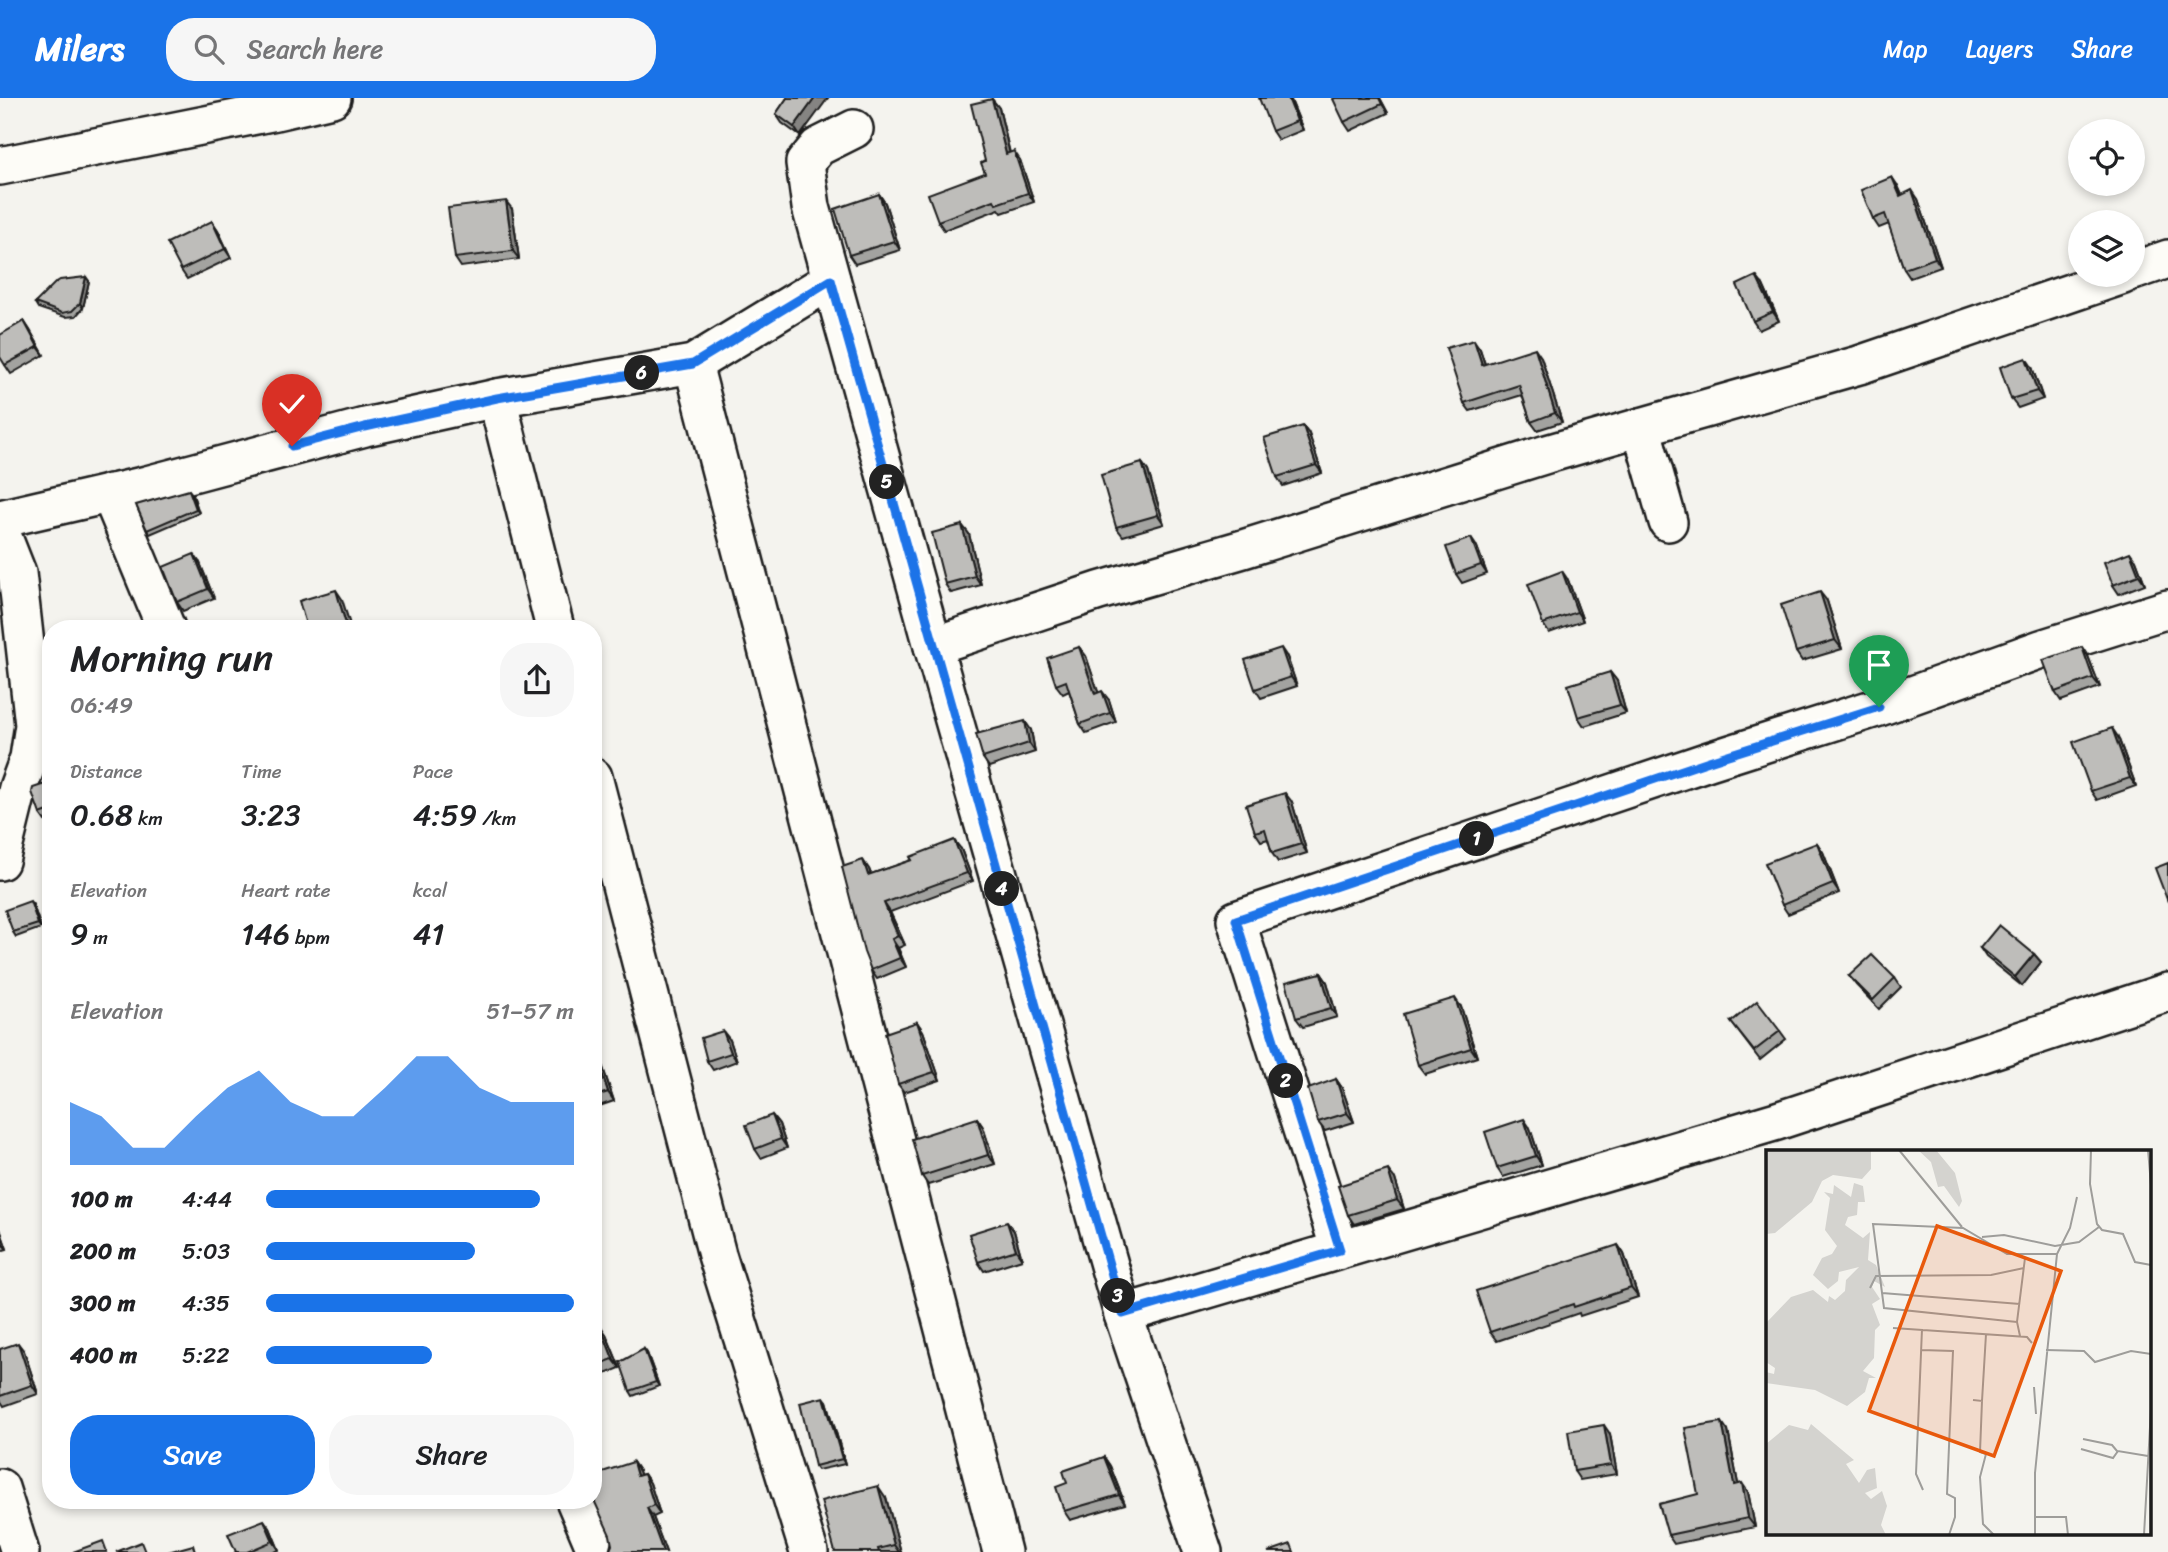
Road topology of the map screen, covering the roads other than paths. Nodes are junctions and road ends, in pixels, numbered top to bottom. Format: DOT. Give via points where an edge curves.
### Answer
graph roads {
  1 [pos="332,98"];
  2 [pos="854,129"];
  3 [pos="0,166"];
  4 [pos="2168,259"];
  5 [pos="2145,267"];
  6 [pos="831,280"];
  7 [pos="2088,287"];
  8 [pos="693,364"];
  9 [pos="497,398"];
  10 [pos="1641,427"];
  11 [pos="110,493"];
  12 [pos="0,519"];
  13 [pos="1668,522"];
  14 [pos="0,530"];
  15 [pos="2168,609"];
  16 [pos="163,620"];
  17 [pos="553,620"];
  18 [pos="933,646"];
  19 [pos="602,812"];
  20 [pos="0,861"];
  21 [pos="2168,992"];
  22 [pos="1340,1250"];
  23 [pos="1123,1314"];
  24 [pos="0,1488"];
  25 [pos="579,1509"];
  26 [pos="20,1552"];
  27 [pos="597,1552"];
  28 [pos="809,1552"];
  29 [pos="1002,1552"];
  30 [pos="1203,1552"];
  1 -- 3 [label="street"];
  2 -- 6 [label="street" via="818,147 805,163 811,207"];
  4 -- 5 [label="street"];
  6 -- 8 [label="street"];
  6 -- 18 [label="street"];
  7 -- 10 [label="street" via="1859,365"];
  8 -- 9 [label="street"];
  8 -- 29 [label="street"];
  9 -- 11 [label="street"];
  9 -- 17 [label="street"];
  10 -- 13 [label="street"];
  10 -- 18 [label="street"];
  11 -- 12 [label="street"];
  11 -- 16 [label="street"];
  14 -- 20 [label="street" via="17,573 34,725"];
  15 -- 22 [label="street" via="1236,920"];
  18 -- 23 [label="street"];
  19 -- 28 [label="street" via="717,1255"];
  21 -- 22 [label="street" via="1777,1121"];
  22 -- 23 [label="street"];
  23 -- 30 [label="street"];
  24 -- 26 [label="street"];
  25 -- 27 [label="street"];
}
